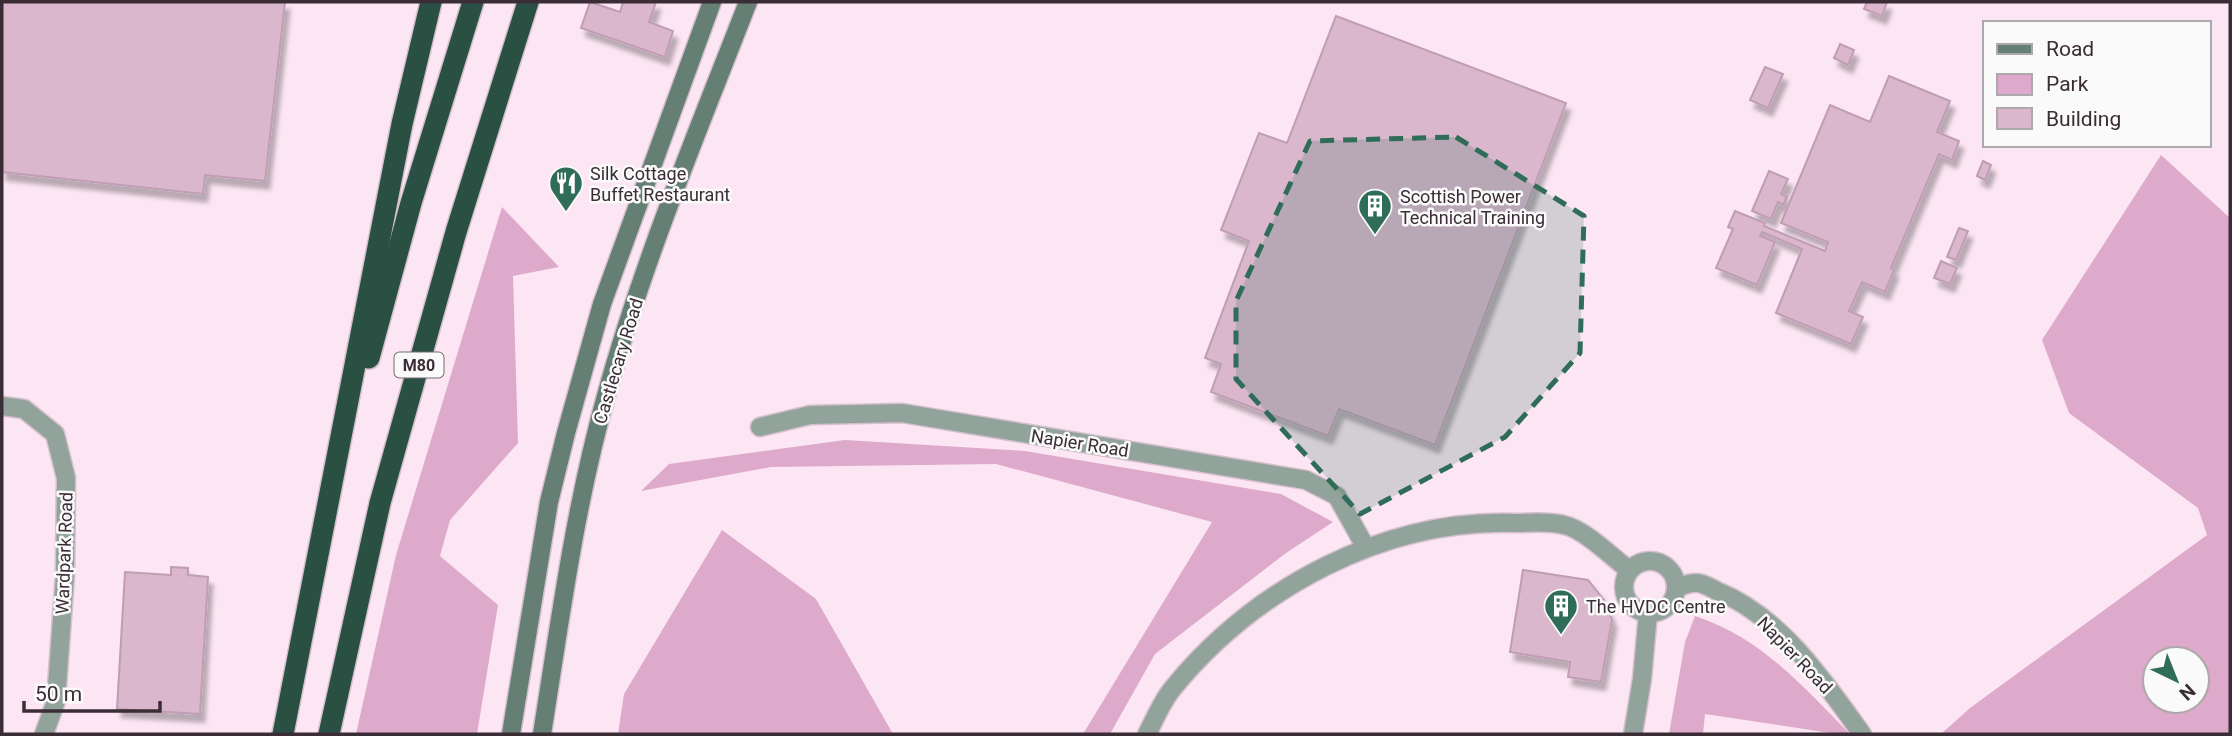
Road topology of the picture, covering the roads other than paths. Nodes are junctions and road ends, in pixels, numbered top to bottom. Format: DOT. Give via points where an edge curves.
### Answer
graph roads {
  1 [pos="431,2"];
  2 [pos="473,2"];
  3 [pos="528,2"];
  4 [pos="712,2"];
  5 [pos="748,2"];
  6 [pos="2,405"];
  7 [pos="760,427"];
  8 [pos="322,529"];
  9 [pos="1366,548"];
  10 [pos="1629,570"];
  11 [pos="1676,588"];
  12 [pos="1648,613"];
  13 [pos="44,734"];
  14 [pos="282,734"];
  15 [pos="329,734"];
  16 [pos="511,734"];
  17 [pos="542,734"];
  18 [pos="1147,734"];
  19 [pos="1633,734"];
  20 [pos="1862,734"];
  1 -- 8 [label="highway, M80"];
  2 -- 8 [label="highway, M80" via="411,203"];
  3 -- 15 [label="highway, M80" via="456,232 380,503"];
  4 -- 16 [label="main road, Castlecary Road" via="602,304 566,433 549,502"];
  5 -- 17 [label="main road, Castlecary Road" via="627,323 605,397"];
  6 -- 13 [label="street, Wardpark Road" via="24,409 55,434 66,478 56,701"];
  7 -- 9 [label="street, Napier Road" via="810,415 902,414 1306,480 1337,496"];
  8 -- 14 [label="highway, M80"];
  9 -- 10 [label="street" via="1426,531 1486,522 1564,525"];
  9 -- 18 [label="street" via="1298,579 1234,624 1171,690"];
  10 -- 11 [label="street" via="1643,561 1660,562 1672,572"];
  10 -- 12 [label="street" via="1624,593 1633,607"];
  11 -- 12 [label="street" via="1670,603"];
  11 -- 20 [label="street, Napier Road" via="1697,583 1730,596 1761,617 1828,687"];
  12 -- 19 [label="street"];
}
